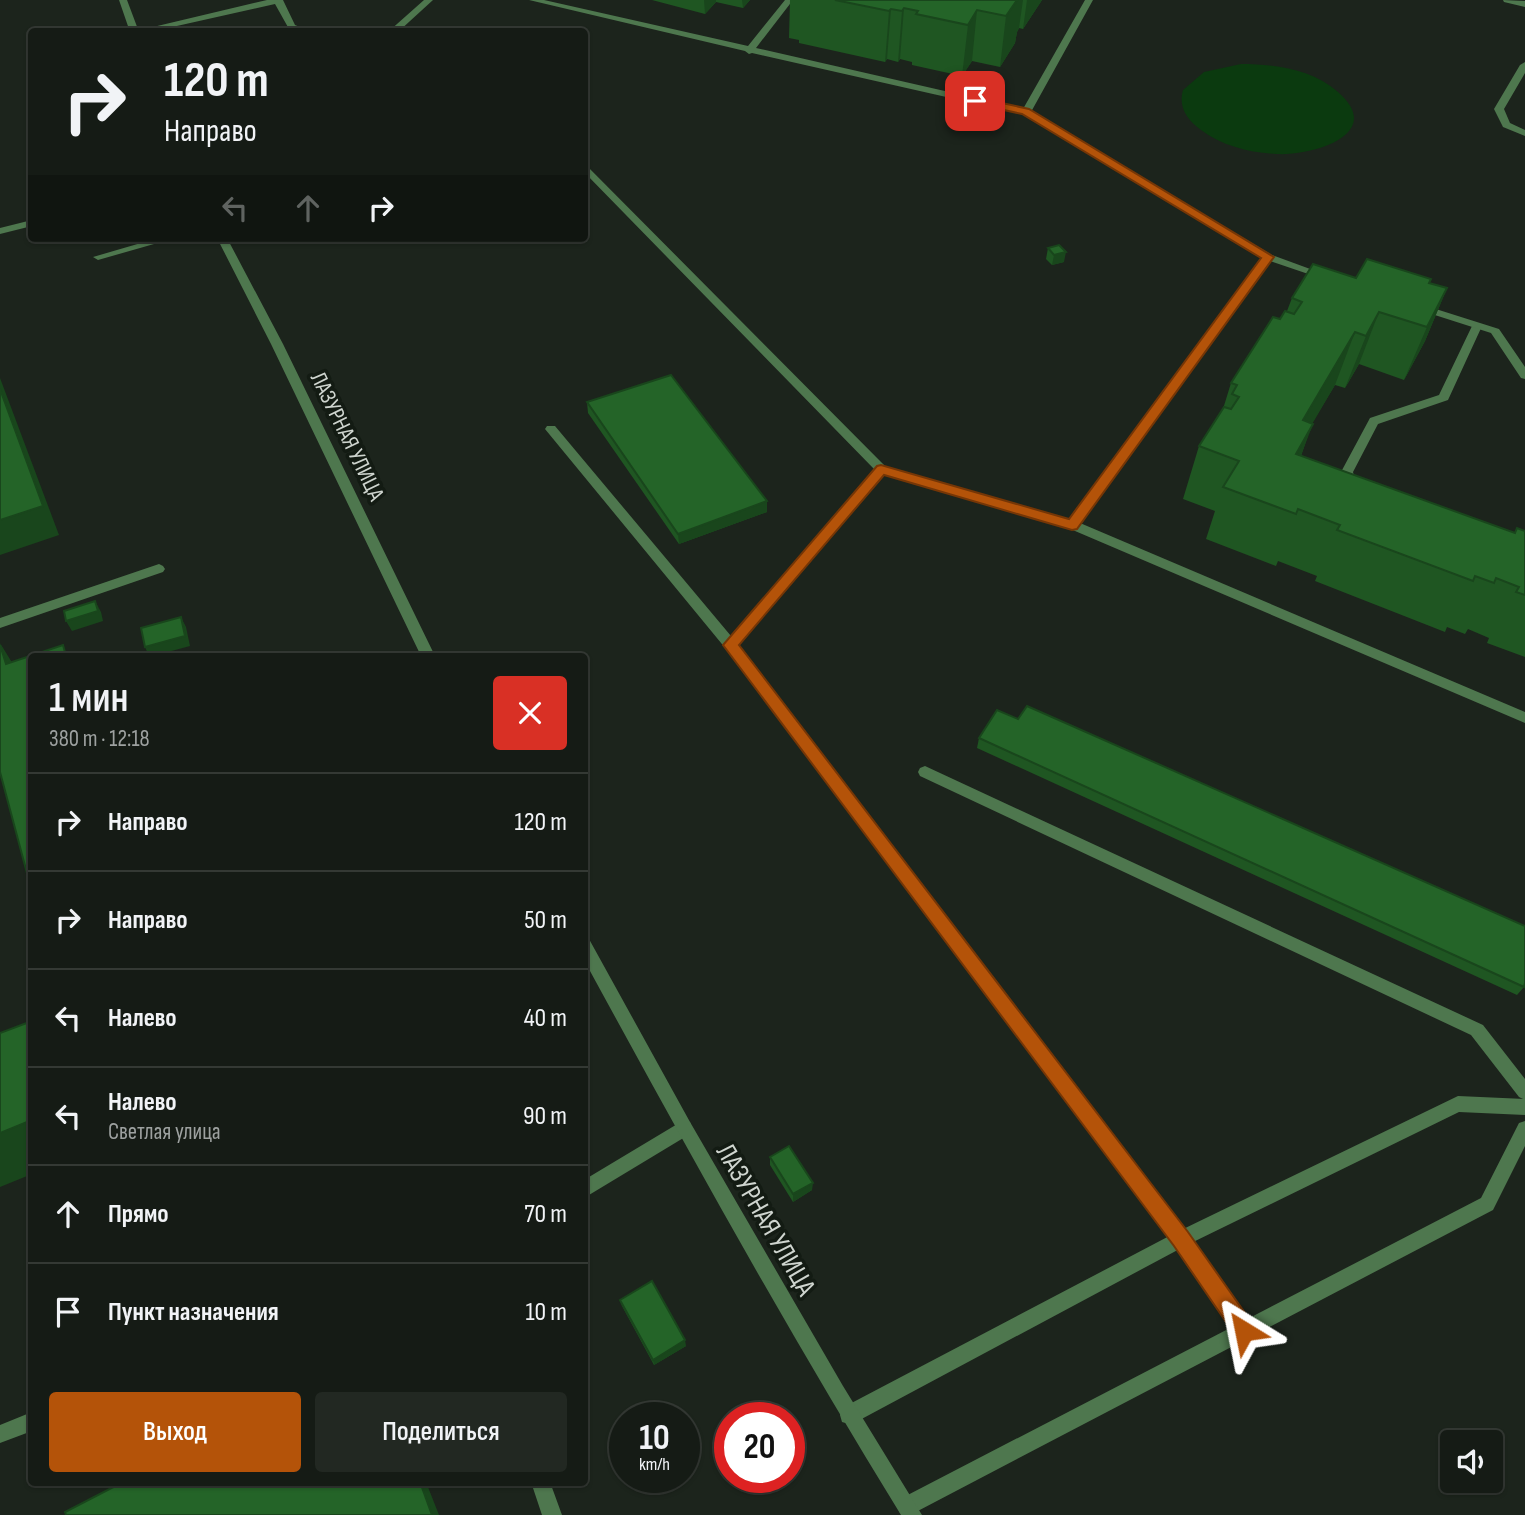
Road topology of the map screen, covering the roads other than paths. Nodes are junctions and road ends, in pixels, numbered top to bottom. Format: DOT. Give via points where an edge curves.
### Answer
graph roads {
  1 [pos="123,0"];
  2 [pos="278,0"];
  3 [pos="429,0"];
  4 [pos="533,0"];
  5 [pos="789,0"];
  6 [pos="1089,0"];
  7 [pos="1507,0"];
  8 [pos="1525,4"];
  9 [pos="134,28"];
  10 [pos="154,28"];
  11 [pos="295,28"];
  12 [pos="396,28"];
  13 [pos="749,51"];
  14 [pos="1525,65"];
  15 [pos="1026,112"];
  16 [pos="1525,134"];
  17 [pos="588,170"];
  18 [pos="28,224"];
  19 [pos="0,231"];
  20 [pos="155,242"];
  21 [pos="224,242"];
  22 [pos="98,257"];
  23 [pos="1268,257"];
  24 [pos="1333,279"];
  25 [pos="1412,304"];
  26 [pos="1477,326"];
  27 [pos="1525,375"];
  28 [pos="551,429"];
  29 [pos="881,469"];
  30 [pos="1363,500"];
  31 [pos="1072,525"];
  32 [pos="159,569"];
  33 [pos="0,622"];
  34 [pos="731,645"];
  35 [pos="427,653"];
  36 [pos="1525,718"];
  37 [pos="925,772"];
  38 [pos="588,951"];
  39 [pos="1525,1092"];
  40 [pos="1525,1107"];
  41 [pos="684,1128"];
  42 [pos="1525,1129"];
  43 [pos="588,1188"];
  44 [pos="1181,1239"];
  45 [pos="1244,1331"];
  46 [pos="849,1415"];
  47 [pos="28,1423"];
  48 [pos="0,1434"];
  49 [pos="541,1486"];
  50 [pos="909,1511"];
  51 [pos="552,1515"];
  1 -- 9 [label="street"];
  2 -- 10 [label="street"];
  2 -- 11 [label="street"];
  3 -- 12 [label="street"];
  4 -- 13 [label="street"];
  5 -- 13 [label="street"];
  6 -- 15 [label="street"];
  7 -- 8 [label="street"];
  13 -- 15 [label="street"];
  14 -- 16 [label="street" via="1499,109 1506,125"];
  15 -- 23 [label="street"];
  17 -- 29 [label="street"];
  18 -- 19 [label="street"];
  20 -- 22 [label="street"];
  21 -- 35 [label="street, ЛАЗУРНАЯ УЛИЦА"];
  23 -- 24 [label="street"];
  23 -- 31 [label="street"];
  25 -- 26 [label="street"];
  26 -- 27 [label="street" via="1495,331"];
  26 -- 30 [label="street" via="1444,397 1374,421 1347,472 1352,492"];
  28 -- 34 [label="street"];
  29 -- 31 [label="street"];
  29 -- 34 [label="street"];
  31 -- 36 [label="street"];
  32 -- 33 [label="street"];
  34 -- 44 [label="street"];
  37 -- 39 [label="street" via="1477,1030"];
  38 -- 41 [label="street, ЛАЗУРНАЯ УЛИЦА"];
  40 -- 44 [label="street" via="1458,1104"];
  41 -- 43 [label="street"];
  41 -- 46 [label="street, ЛАЗУРНАЯ УЛИЦА"];
  42 -- 45 [label="street" via="1487,1204"];
  44 -- 45 [label="street"];
  44 -- 46 [label="street"];
  45 -- 50 [label="street"];
  46 -- 50 [label="street, ЛАЗУРНАЯ УЛИЦА"];
  47 -- 48 [label="street"];
  49 -- 51 [label="street"];
}
